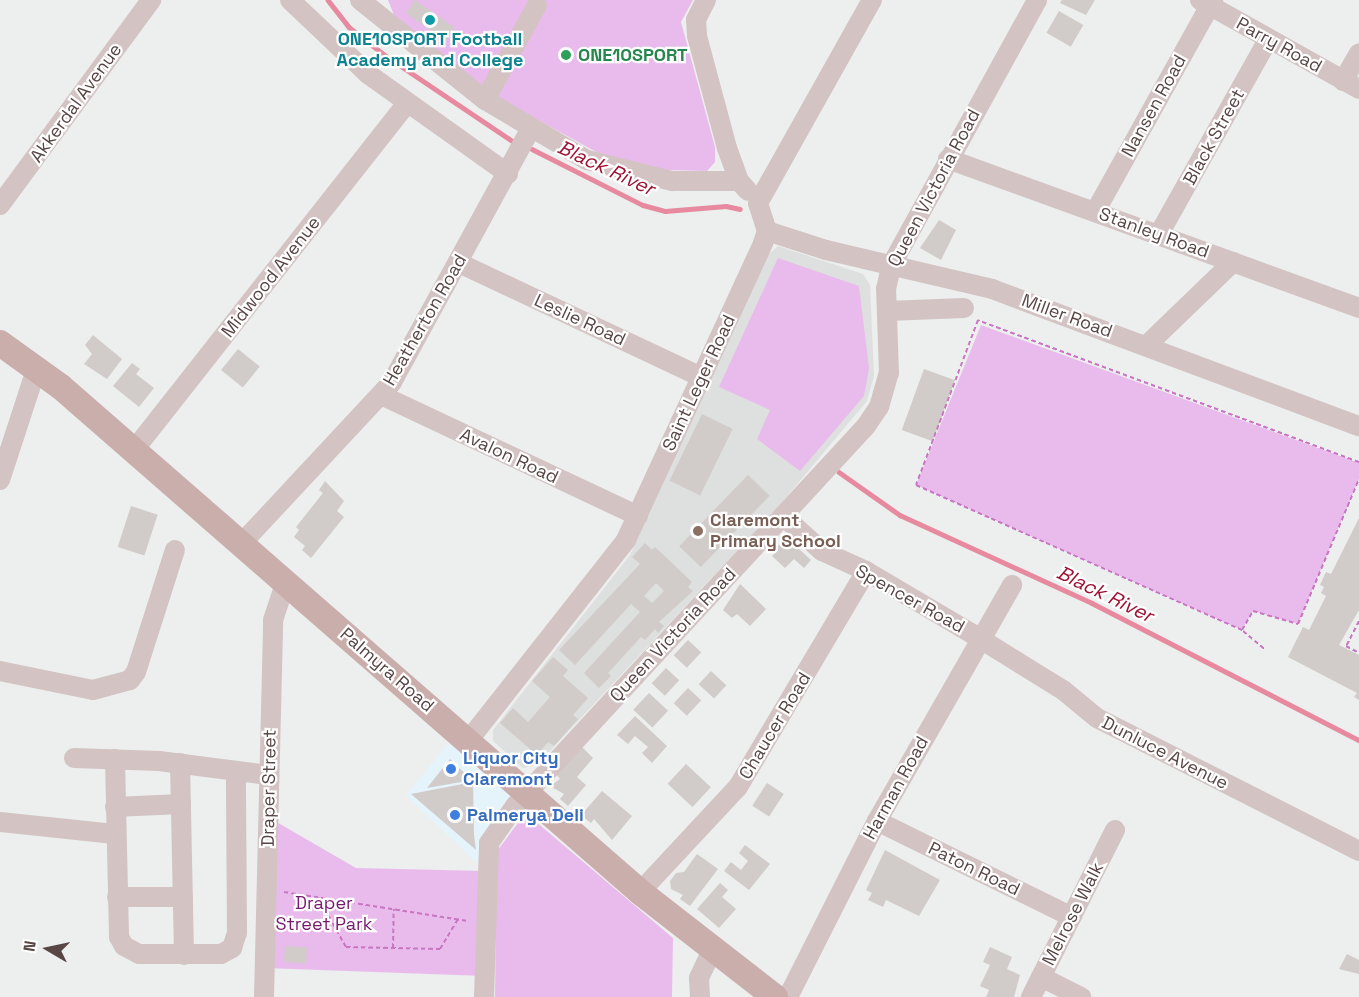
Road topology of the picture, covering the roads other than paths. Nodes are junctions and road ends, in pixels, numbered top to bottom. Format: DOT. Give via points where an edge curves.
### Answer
graph roads {
  1 [pos="151,0"];
  2 [pos="290,0"];
  3 [pos="706,0"];
  4 [pos="872,0"];
  5 [pos="1037,0"];
  6 [pos="362,1"];
  7 [pos="1207,2"];
  8 [pos="537,5"];
  9 [pos="1268,39"];
  10 [pos="1359,53"];
  11 [pos="1351,85"];
  12 [pos="485,100"];
  13 [pos="406,104"];
  14 [pos="530,130"];
  15 [pos="948,159"];
  16 [pos="508,174"];
  17 [pos="739,181"];
  18 [pos="758,203"];
  19 [pos="0,205"];
  20 [pos="1095,212"];
  21 [pos="767,231"];
  22 [pos="1159,234"];
  23 [pos="1233,262"];
  24 [pos="459,263"];
  25 [pos="892,264"];
  26 [pos="964,308"];
  27 [pos="1359,308"];
  28 [pos="887,311"];
  29 [pos="0,344"];
  30 [pos="1146,346"];
  31 [pos="40,371"];
  32 [pos="701,377"];
  33 [pos="381,395"];
  34 [pos="1359,426"];
  35 [pos="134,450"];
  36 [pos="0,480"];
  37 [pos="638,516"];
  38 [pos="783,516"];
  39 [pos="242,543"];
  40 [pos="175,550"];
  41 [pos="866,572"];
  42 [pos="286,581"];
  43 [pos="1012,585"];
  44 [pos="980,640"];
  45 [pos="0,671"];
  46 [pos="468,741"];
  47 [pos="74,758"];
  48 [pos="115,759"];
  49 [pos="180,763"];
  50 [pos="236,771"];
  51 [pos="269,775"];
  52 [pos="527,793"];
  53 [pos="181,804"];
  54 [pos="115,807"];
  55 [pos="877,821"];
  56 [pos="0,822"];
  57 [pos="1115,830"];
  58 [pos="114,834"];
  59 [pos="1359,851"];
  60 [pos="639,892"];
  61 [pos="117,897"];
  62 [pos="183,897"];
  63 [pos="1072,917"];
  64 [pos="712,950"];
  65 [pos="184,955"];
  66 [pos="1041,976"];
  67 [pos="264,997"];
  68 [pos="484,997"];
  69 [pos="699,997"];
  70 [pos="775,997"];
  71 [pos="788,997"];
  72 [pos="1031,997"];
  73 [pos="1081,997"];
  1 -- 19 [label="street, Akkerdal Avenue"];
  2 -- 13 [label="street" via="356,65"];
  3 -- 17 [label="street" via="696,20 697,36"];
  4 -- 18 [label="street"];
  5 -- 15 [label="street, Queen Victoria Road"];
  6 -- 12 [label="street"];
  7 -- 9 [label="street, Parry Road"];
  7 -- 20 [label="street, Nansen Road"];
  8 -- 12 [label="street"];
  9 -- 11 [label="street, Parry Road"];
  9 -- 22 [label="street, Black Street"];
  10 -- 11 [label="street"];
  12 -- 14 [label="street"];
  13 -- 16 [label="street" via="440,123"];
  13 -- 35 [label="street, Midwood Avenue"];
  14 -- 16 [label="street, Heatherton Road"];
  14 -- 17 [label="street" via="587,160 645,176 682,182"];
  15 -- 20 [label="street, Stanley Road"];
  15 -- 25 [label="street, Queen Victoria Road"];
  16 -- 24 [label="street, Heatherton Road"];
  17 -- 18 [label="street"];
  18 -- 21 [label="street"];
  20 -- 22 [label="street, Stanley Road"];
  21 -- 25 [label="street, Miller Road"];
  21 -- 32 [label="street, Saint Leger Road"];
  22 -- 23 [label="street, Stanley Road"];
  23 -- 27 [label="street, Stanley Road"];
  23 -- 30 [label="street"];
  24 -- 32 [label="street, Leslie Road"];
  24 -- 33 [label="street, Heatherton Road"];
  25 -- 28 [label="street, Queen Victoria Road" via="886,281"];
  25 -- 30 [label="street, Miller Road" via="992,289"];
  26 -- 28 [label="street"];
  28 -- 38 [label="street, Queen Victoria Road" via="889,373 879,407"];
  29 -- 31 [label="main road, Palmyra Road"];
  30 -- 34 [label="street, Miller Road"];
  31 -- 35 [label="main road, Palmyra Road"];
  31 -- 36 [label="street" via="32,382"];
  32 -- 37 [label="street, Saint Leger Road"];
  33 -- 37 [label="street, Avalon Road"];
  33 -- 39 [label="street, Heatherton Road"];
  35 -- 39 [label="main road, Palmyra Road"];
  37 -- 46 [label="street, Saint Leger Road" via="620,551"];
  38 -- 41 [label="street, Spencer Road" via="822,551"];
  38 -- 52 [label="street, Queen Victoria Road"];
  39 -- 42 [label="main road, Palmyra Road"];
  40 -- 45 [label="street" via="130,681 93,690"];
  41 -- 44 [label="street, Spencer Road"];
  41 -- 60 [label="street, Chaucer Road" via="738,787"];
  42 -- 46 [label="main road, Palmyra Road"];
  42 -- 51 [label="street, Draper Street" via="273,620"];
  43 -- 44 [label="street, Harman Road"];
  44 -- 55 [label="street, Harman Road"];
  44 -- 59 [label="street, Dunluce Avenue" via="1038,673 1097,718 1128,736"];
  46 -- 52 [label="main road, Palmyra Road"];
  47 -- 48 [label="street"];
  48 -- 49 [label="street"];
  48 -- 54 [label="street"];
  49 -- 50 [label="street"];
  49 -- 53 [label="street"];
  50 -- 51 [label="street"];
  50 -- 65 [label="street" via="235,942 221,954"];
  51 -- 67 [label="street, Draper Street"];
  52 -- 60 [label="main road, Palmyra Road"];
  52 -- 68 [label="street, Queen Victoria Road" via="489,843"];
  53 -- 54 [label="street"];
  53 -- 62 [label="street"];
  54 -- 58 [label="street"];
  55 -- 63 [label="street, Paton Road"];
  55 -- 71 [label="street, Harman Road"];
  56 -- 58 [label="street"];
  57 -- 63 [label="street, Melrose Walk"];
  58 -- 61 [label="street"];
  60 -- 64 [label="main road, Palmyra Road"];
  61 -- 62 [label="street"];
  61 -- 65 [label="street" via="119,937 124,946 139,954"];
  62 -- 65 [label="street"];
  63 -- 66 [label="street, Melrose Walk"];
  64 -- 69 [label="street" via="699,978"];
  64 -- 70 [label="main road, Palmyra Road"];
  66 -- 72 [label="street, Melrose Walk"];
  66 -- 73 [label="street"];
}
